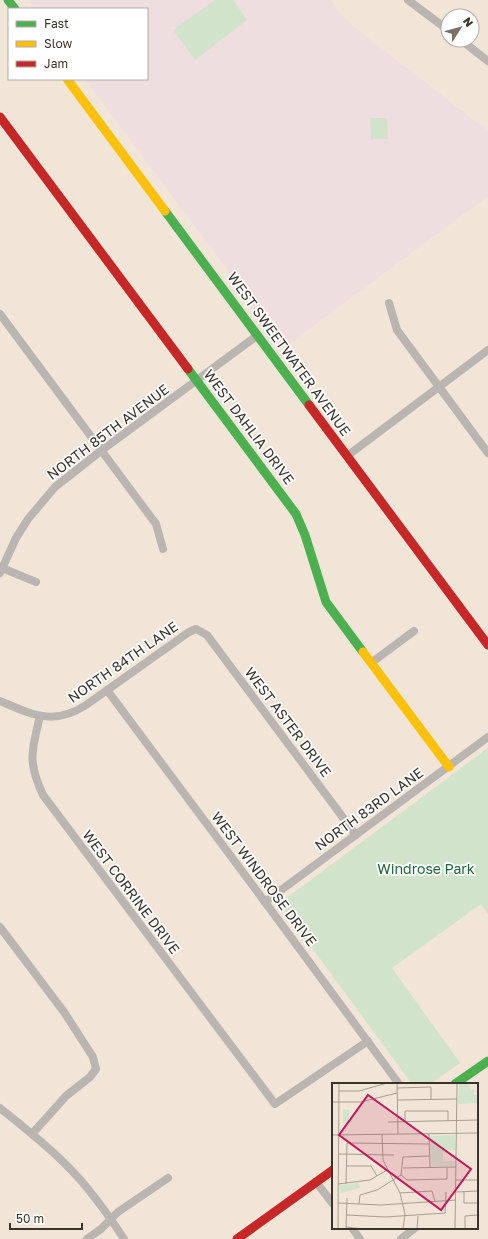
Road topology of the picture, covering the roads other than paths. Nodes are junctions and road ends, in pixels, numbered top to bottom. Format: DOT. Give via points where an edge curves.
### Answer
graph roads {
  1 [pos="8,0"];
  2 [pos="408,0"];
  3 [pos="14,8"];
  4 [pos="440,24"];
  5 [pos="471,48"];
  6 [pos="488,61"];
  7 [pos="68,80"];
  8 [pos="0,117"];
  9 [pos="389,303"];
  10 [pos="0,314"];
  11 [pos="258,335"];
  12 [pos="488,350"];
  13 [pos="197,381"];
  14 [pos="439,387"];
  15 [pos="485,442"];
  16 [pos="102,450"];
  17 [pos="488,454"];
  18 [pos="347,456"];
  19 [pos="163,549"];
  20 [pos="1,570"];
  21 [pos="36,582"];
  22 [pos="196,629"];
  23 [pos="414,631"];
  24 [pos="488,645"];
  25 [pos="371,663"];
  26 [pos="107,690"];
  27 [pos="0,702"];
  28 [pos="40,716"];
  29 [pos="488,737"];
  30 [pos="448,767"];
  31 [pos="356,835"];
  32 [pos="265,902"];
  33 [pos="0,928"];
  34 [pos="368,1041"];
  35 [pos="488,1061"];
  36 [pos="398,1083"];
  37 [pos="457,1083"];
  38 [pos="0,1108"];
  39 [pos="32,1134"];
  40 [pos="332,1171"];
  41 [pos="168,1178"];
  42 [pos="316,1182"];
  43 [pos="332,1203"];
  44 [pos="111,1220"];
  45 [pos="353,1229"];
  46 [pos="414,1229"];
  47 [pos="87,1239"];
  48 [pos="124,1239"];
  49 [pos="236,1239"];
  50 [pos="360,1239"];
  51 [pos="401,1239"];
  1 -- 3 [label="street"];
  2 -- 4 [label="street"];
  5 -- 6 [label="street"];
  7 -- 11 [label="street, WEST SWEETWATER AVENUE"];
  8 -- 13 [label="street, WEST DAHLIA DRIVE"];
  9 -- 14 [label="street" via="397,330"];
  10 -- 16 [label="street"];
  11 -- 13 [label="street, NORTH 85TH AVENUE"];
  11 -- 18 [label="street, WEST SWEETWATER AVENUE"];
  12 -- 14 [label="street"];
  13 -- 16 [label="street, NORTH 85TH AVENUE"];
  13 -- 25 [label="street, WEST DAHLIA DRIVE" via="296,514 326,602"];
  14 -- 15 [label="street"];
  14 -- 18 [label="street"];
  15 -- 17 [label="street"];
  16 -- 19 [label="street" via="156,524"];
  16 -- 20 [label="street, NORTH 85TH AVENUE" via="55,487 16,538"];
  18 -- 24 [label="street, WEST SWEETWATER AVENUE"];
  20 -- 21 [label="street"];
  22 -- 26 [label="street, NORTH 84TH LANE"];
  22 -- 31 [label="street, WEST ASTER DRIVE" via="207,635"];
  23 -- 25 [label="street"];
  25 -- 30 [label="street, WEST DAHLIA DRIVE"];
  26 -- 28 [label="street, NORTH 84TH LANE" via="67,715"];
  26 -- 32 [label="street, WEST WINDROSE DRIVE"];
  27 -- 28 [label="street"];
  28 -- 34 [label="street, WEST CORRINE DRIVE" via="33,746 32,767 43,795 275,1104"];
  29 -- 30 [label="street, NORTH 83RD LANE"];
  30 -- 31 [label="street, NORTH 83RD LANE"];
  31 -- 32 [label="street, NORTH 83RD LANE"];
  32 -- 34 [label="street, WEST WINDROSE DRIVE"];
  33 -- 39 [label="street" via="64,1012 93,1057 96,1069 66,1096"];
  34 -- 36 [label="street, WEST WINDROSE DRIVE"];
  35 -- 37 [label="street"];
  38 -- 39 [label="street"];
  39 -- 44 [label="street" via="89,1189"];
  40 -- 42 [label="street"];
  41 -- 44 [label="street" via="118,1212"];
  42 -- 43 [label="street"];
  42 -- 49 [label="street"];
  44 -- 47 [label="street"];
  44 -- 48 [label="street"];
  45 -- 50 [label="street"];
  46 -- 51 [label="street"];
}
